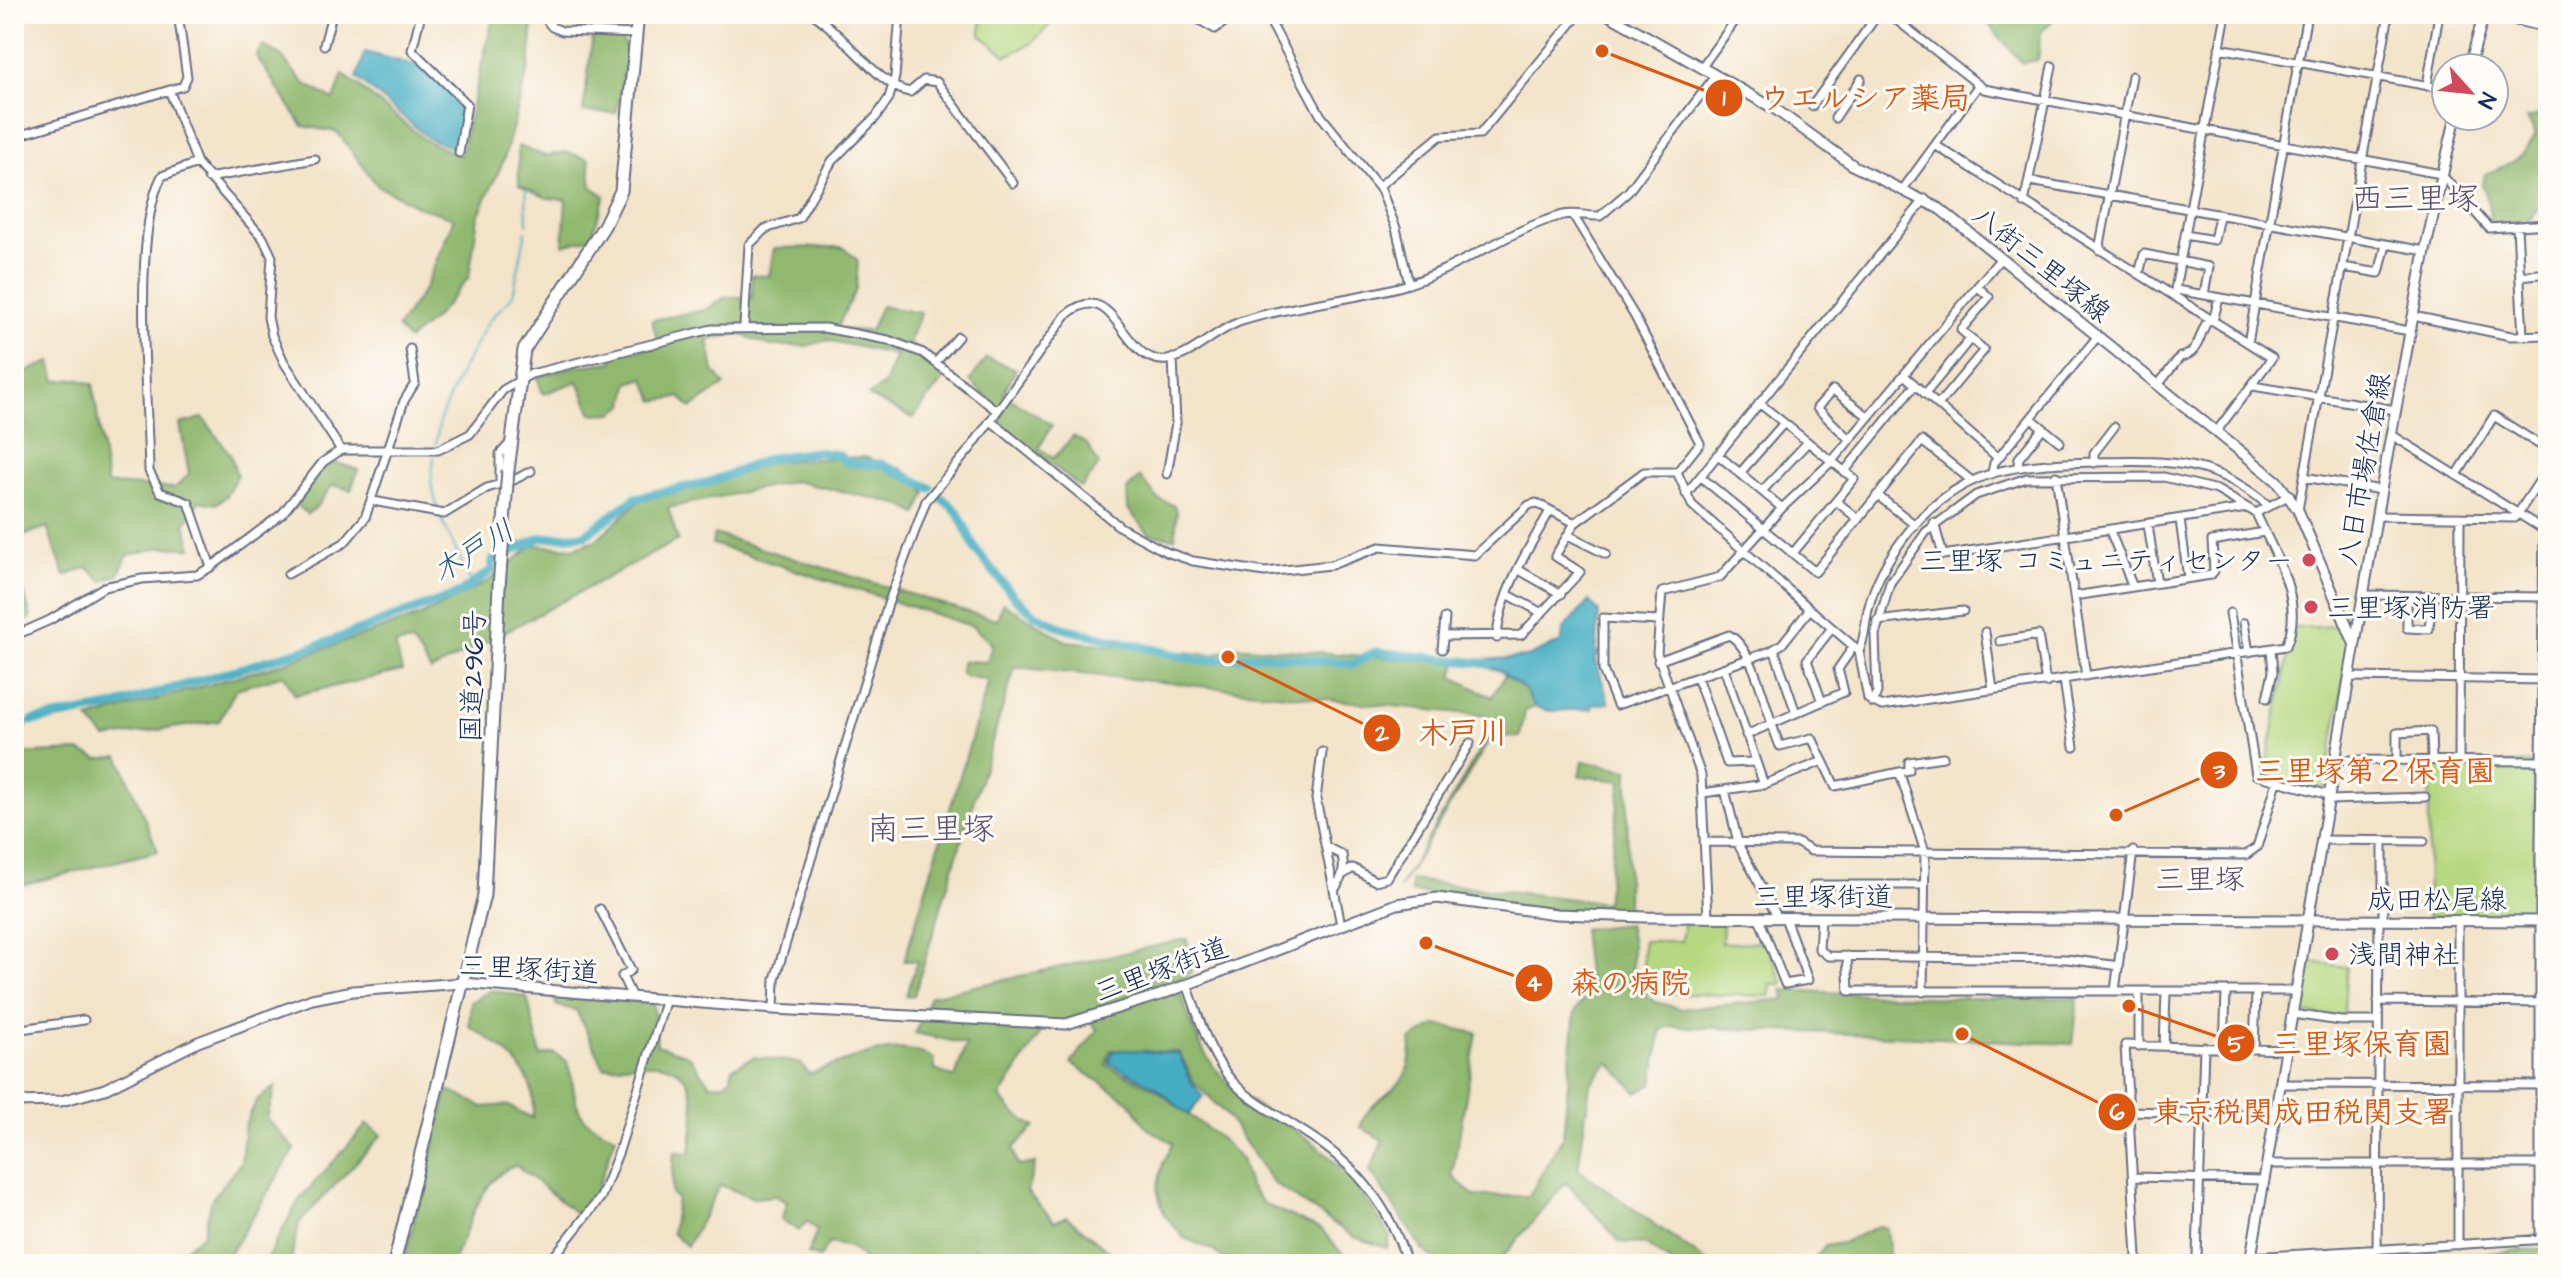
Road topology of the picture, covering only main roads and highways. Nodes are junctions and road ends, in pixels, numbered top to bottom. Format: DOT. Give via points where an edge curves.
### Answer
graph roads {
  1 [pos="638,14"];
  2 [pos="1607,14"];
  3 [pos="2484,14"];
  4 [pos="2473,52"];
  5 [pos="2452,132"];
  6 [pos="2355,644"];
  7 [pos="2309,921"];
  8 [pos="2334,921"];
  9 [pos="2544,921"];
  10 [pos="463,983"];
  11 [pos="14,1102"];
  12 [pos="2250,1260"];
  13 [pos="394,1264"];
  1 -- 10 [label="highway, 国道296号, bridge" via="626,164 618,200 528,341 518,380 499,587 488,861"];
  2 -- 6 [label="main road, 八街三里塚線" via="1798,123 1854,166 1925,199 2216,432 2290,495"];
  3 -- 4 [label="main road"];
  5 -- 6 [label="main road, 八日市場佐倉線" via="2425,251"];
  6 -- 7 [label="main road, 八日市場佐倉線"];
  7 -- 8 [label="main road, 三里塚街道"];
  7 -- 10 [label="main road, 三里塚街道" via="1556,914 1437,898 1397,904 1066,1024 774,1009"];
  7 -- 12 [label="main road, 八日市場佐倉線"];
  8 -- 9 [label="main road, 成田松尾線"];
  10 -- 11 [label="main road, 三里塚街道" via="332,993 176,1051 105,1089 61,1101"];
  10 -- 13 [label="highway, 国道296号"];
}
